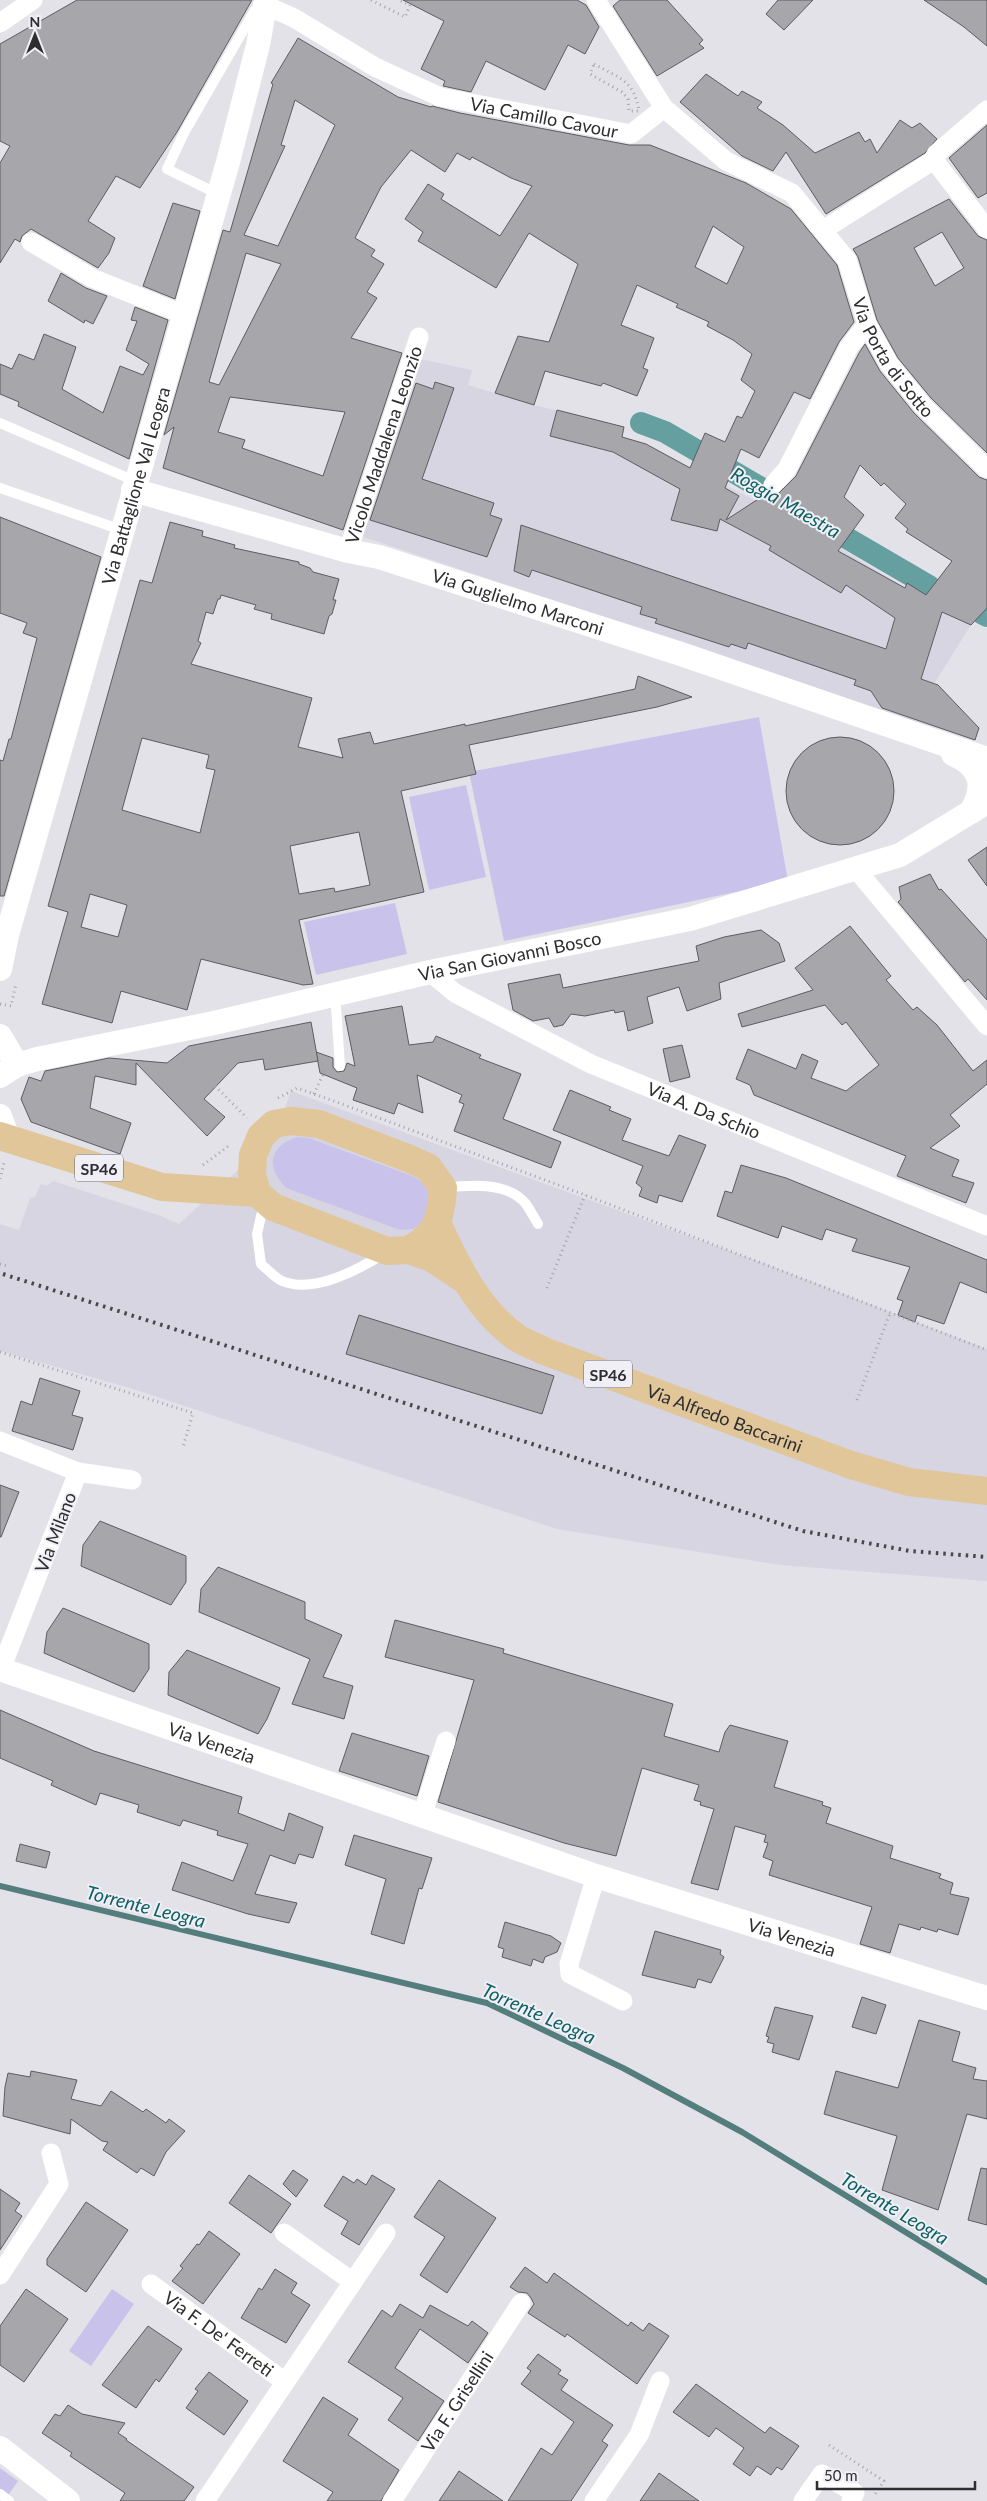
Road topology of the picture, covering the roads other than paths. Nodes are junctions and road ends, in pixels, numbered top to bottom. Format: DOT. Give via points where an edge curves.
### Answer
graph roads {
  1 [pos="32,0"];
  2 [pos="596,0"];
  3 [pos="266,2"];
  4 [pos="0,23"];
  5 [pos="664,108"];
  6 [pos="987,110"];
  7 [pos="934,160"];
  8 [pos="218,194"];
  9 [pos="987,229"];
  10 [pos="823,230"];
  11 [pos="31,242"];
  12 [pos="186,315"];
  13 [pos="867,324"];
  14 [pos="419,337"];
  15 [pos="0,423"];
  16 [pos="987,469"];
  17 [pos="131,484"];
  18 [pos="773,485"];
  19 [pos="0,488"];
  20 [pos="117,531"];
  21 [pos="348,552"];
  22 [pos="898,729"];
  23 [pos="987,759"];
  24 [pos="979,807"];
  25 [pos="855,868"];
  26 [pos="3,933"];
  27 [pos="0,969"];
  28 [pos="430,972"];
  29 [pos="335,993"];
  30 [pos="987,1026"];
  31 [pos="0,1036"];
  32 [pos="340,1066"];
  33 [pos="8,1071"];
  34 [pos="3,1137"];
  35 [pos="253,1155"];
  36 [pos="443,1188"];
  37 [pos="191,1190"];
  38 [pos="261,1197"];
  39 [pos="538,1224"];
  40 [pos="438,1225"];
  41 [pos="987,1226"];
  42 [pos="398,1251"];
  43 [pos="464,1279"];
  44 [pos="0,1441"];
  45 [pos="78,1472"];
  46 [pos="987,1475"];
  47 [pos="132,1480"];
  48 [pos="956,1486"];
  49 [pos="987,1491"];
  50 [pos="1,1669"];
  51 [pos="446,1741"];
  52 [pos="422,1816"];
  53 [pos="596,1876"];
  54 [pos="987,1998"];
  55 [pos="623,2001"];
  56 [pos="51,2153"];
  57 [pos="284,2233"];
  58 [pos="386,2233"];
  59 [pos="0,2275"];
  60 [pos="353,2282"];
  61 [pos="151,2284"];
  62 [pos="521,2303"];
  63 [pos="660,2381"];
  64 [pos="285,2382"];
  65 [pos="0,2448"];
  66 [pos="0,2494"];
  67 [pos="9,2501"];
  68 [pos="68,2501"];
  69 [pos="205,2501"];
  70 [pos="392,2501"];
  71 [pos="594,2501"];
  72 [pos="803,2501"];
  73 [pos="850,2501"];
  1 -- 4 [label="street"];
  2 -- 5 [label="street"];
  3 -- 5 [label="street, Via Camillo Cavour" via="375,67 440,97 631,134"];
  3 -- 8 [label="street, Via Battaglione Val Leogra"];
  3 -- 8 [label="lane" via="255,10 167,168"];
  5 -- 10 [label="street" via="726,161 792,193"];
  6 -- 7 [label="street" via="936,154"];
  7 -- 9 [label="street"];
  7 -- 10 [label="street"];
  8 -- 12 [label="street, Via Battaglione Val Leogra"];
  10 -- 13 [label="street, Via Porta di Sotto" via="847,260"];
  11 -- 12 [label="street" via="92,278"];
  12 -- 17 [label="street, Via Battaglione Val Leogra"];
  13 -- 16 [label="street, Via Porta di Sotto" via="889,364 923,406"];
  13 -- 18 [label="street" via="849,347 787,469"];
  14 -- 21 [label="street, Vicolo Maddalena Leonzio"];
  15 -- 17 [label="lane"];
  17 -- 20 [label="street, Via Battaglione Val Leogra"];
  17 -- 21 [label="street, Via Guglielmo Marconi"];
  19 -- 20 [label="lane"];
  20 -- 26 [label="street, Via Battaglione Val Leogra"];
  21 -- 22 [label="street, Via Guglielmo Marconi" via="379,557 681,654"];
  22 -- 23 [label="street, Via Guglielmo Marconi"];
  22 -- 24 [label="street, Via Guglielmo Marconi" via="961,758 975,769 980,780"];
  24 -- 25 [label="street, Via San Giovanni Bosco" via="900,855"];
  25 -- 28 [label="street, Via San Giovanni Bosco" via="690,919"];
  25 -- 30 [label="street"];
  26 -- 27 [label="street, Via Battaglione Val Leogra"];
  28 -- 29 [label="street, Via San Giovanni Bosco"];
  28 -- 41 [label="street, Via A. Da Schio" via="455,993 591,1064"];
  29 -- 32 [label="lane"];
  29 -- 33 [label="street, Via San Giovanni Bosco" via="214,1023 37,1059"];
  31 -- 33 [label="street, Via San Giovanni Bosco"];
  34 -- 37 [label="main road, Via Alfredo Baccarini / SP46" via="134,1180"];
  35 -- 36 [label="main road, Via Alfredo Baccarini / SP46" via="261,1136 274,1124 291,1121 319,1124 428,1167"];
  35 -- 37 [label="main road, Via Alfredo Baccarini / SP46" via="223,1176"];
  35 -- 38 [label="main road, Via Alfredo Baccarini / SP46" via="252,1174"];
  36 -- 39 [label="lane" via="473,1184 502,1189 524,1202"];
  36 -- 40 [label="main road"];
  37 -- 38 [label="main road, Via Alfredo Baccarini / SP46" via="226,1190"];
  38 -- 42 [label="main road, Via Alfredo Baccarini / SP46" via="273,1206 320,1226"];
  38 -- 42 [label="lane" via="257,1234 261,1264 282,1281 311,1284 358,1270"];
  40 -- 42 [label="main road" via="424,1242"];
  40 -- 43 [label="main road, Via Alfredo Baccarini / SP46"];
  42 -- 43 [label="main road, Via Alfredo Baccarini / SP46" via="432,1258"];
  43 -- 48 [label="main road, Via Alfredo Baccarini / SP46" via="496,1319 517,1338 544,1351 851,1465 909,1482"];
  44 -- 45 [label="street, Via Milano"];
  45 -- 47 [label="street"];
  45 -- 50 [label="street, Via Milano"];
  46 -- 48 [label="main road, Via Alfredo Baccarini / SP46"];
  48 -- 49 [label="main road, Via Alfredo Baccarini / SP46"];
  50 -- 52 [label="street, Via Venezia"];
  51 -- 52 [label="street"];
  52 -- 53 [label="street, Via Venezia"];
  53 -- 54 [label="street, Via Venezia"];
  53 -- 55 [label="street" via="569,1964 570,1974"];
  56 -- 59 [label="street" via="59,2184"];
  57 -- 60 [label="street"];
  58 -- 60 [label="street, Via F. De' Ferreti"];
  60 -- 64 [label="street, Via F. De' Ferreti"];
  61 -- 64 [label="street, Via F. De' Ferreti"];
  62 -- 70 [label="street, Via F. Grisellini"];
  63 -- 71 [label="street" via="639,2435"];
  64 -- 69 [label="street, Via F. De' Ferreti"];
  65 -- 68 [label="street"];
  66 -- 67 [label="lane"];
  72 -- 73 [label="street" via="822,2474 855,2493"];
}
